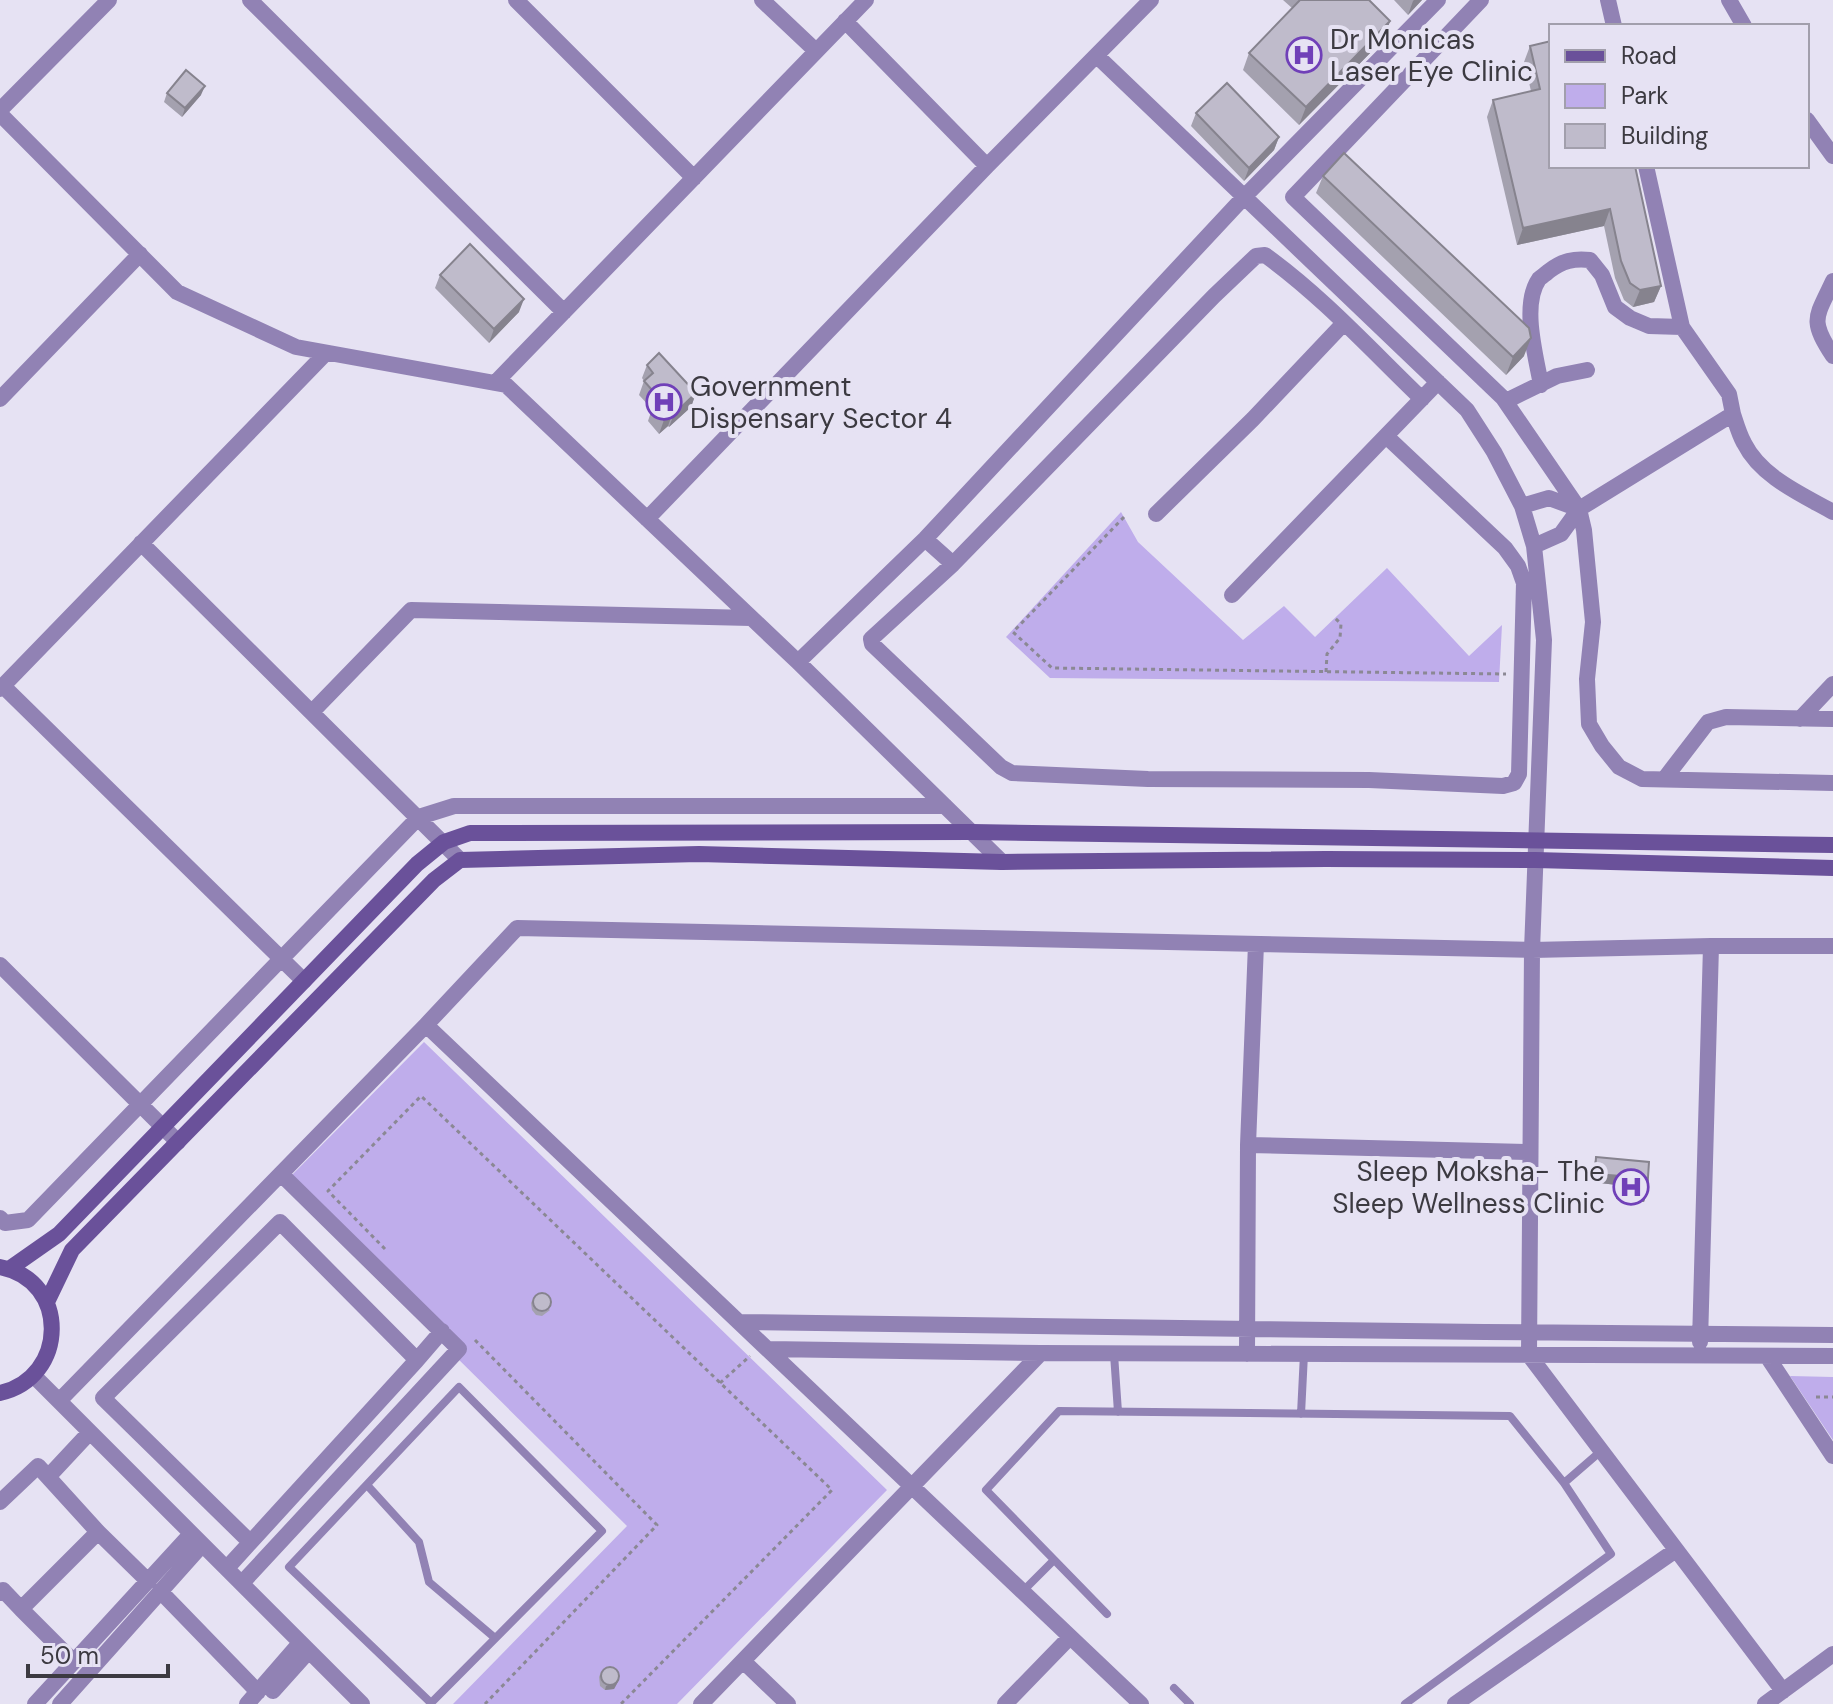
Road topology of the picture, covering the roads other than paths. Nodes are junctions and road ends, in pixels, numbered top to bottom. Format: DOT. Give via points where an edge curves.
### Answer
graph roads {
  1 [pos="109,0"];
  2 [pos="250,0"];
  3 [pos="516,0"];
  4 [pos="762,0"];
  5 [pos="866,0"];
  6 [pos="1151,0"];
  7 [pos="1438,0"];
  8 [pos="1481,0"];
  9 [pos="1608,0"];
  10 [pos="1729,0"];
  11 [pos="845,21"];
  12 [pos="1614,24"];
  13 [pos="1743,24"];
  14 [pos="816,51"];
  15 [pos="1097,56"];
  16 [pos="0,112"];
  17 [pos="1809,123"];
  18 [pos="1833,156"];
  19 [pos="987,166"];
  20 [pos="1646,168"];
  21 [pos="694,178"];
  22 [pos="1245,196"];
  23 [pos="140,254"];
  24 [pos="1833,281"];
  25 [pos="564,312"];
  26 [pos="1344,323"];
  27 [pos="1682,327"];
  28 [pos="326,353"];
  29 [pos="1833,356"];
  30 [pos="1587,370"];
  31 [pos="1438,382"];
  32 [pos="495,383"];
  33 [pos="1541,385"];
  34 [pos="0,399"];
  35 [pos="1422,399"];
  36 [pos="1506,401"];
  37 [pos="1733,414"];
  38 [pos="1386,436"];
  39 [pos="1522,506"];
  40 [pos="1579,509"];
  41 [pos="1833,512"];
  42 [pos="1156,514"];
  43 [pos="647,519"];
  44 [pos="925,539"];
  45 [pos="141,543"];
  46 [pos="1534,546"];
  47 [pos="953,564"];
  48 [pos="1232,595"];
  49 [pos="751,618"];
  50 [pos="798,662"];
  51 [pos="1833,684"];
  52 [pos="1,687"];
  53 [pos="312,712"];
  54 [pos="1800,719"];
  55 [pos="1833,719"];
  56 [pos="1665,778"];
  57 [pos="1833,783"];
  58 [pos="945,806"];
  59 [pos="419,817"];
  60 [pos="972,832"];
  61 [pos="1535,840"];
  62 [pos="444,842"];
  63 [pos="1833,845"];
  64 [pos="460,860"];
  65 [pos="1535,860"];
  66 [pos="1002,862"];
  67 [pos="1833,868"];
  68 [pos="1256,944"];
  69 [pos="1711,946"];
  70 [pos="1833,946"];
  71 [pos="1532,950"];
  72 [pos="281,959"];
  73 [pos="0,965"];
  74 [pos="304,981"];
  75 [pos="426,1025"];
  76 [pos="139,1104"];
  77 [pos="163,1127"];
  78 [pos="178,1142"];
  79 [pos="1248,1145"];
  80 [pos="1530,1152"];
  81 [pos="281,1174"];
  82 [pos="0,1218"];
  83 [pos="4,1268"];
  84 [pos="47,1302"];
  85 [pos="739,1322"];
  86 [pos="1247,1329"];
  87 [pos="442,1331"];
  88 [pos="1529,1333"];
  89 [pos="1700,1334"];
  90 [pos="1833,1335"];
  91 [pos="765,1347"];
  92 [pos="1041,1353"];
  93 [pos="1114,1354"];
  94 [pos="1247,1354"];
  95 [pos="1304,1354"];
  96 [pos="1529,1355"];
  97 [pos="1700,1356"];
  98 [pos="1767,1356"];
  99 [pos="1833,1356"];
  100 [pos="417,1360"];
  101 [pos="34,1376"];
  102 [pos="0,1393"];
  103 [pos="59,1401"];
  104 [pos="1118,1412"];
  105 [pos="1301,1414"];
  106 [pos="90,1432"];
  107 [pos="1601,1451"];
  108 [pos="1833,1456"];
  109 [pos="48,1477"];
  110 [pos="1564,1483"];
  111 [pos="367,1485"];
  112 [pos="912,1487"];
  113 [pos="0,1502"];
  114 [pos="98,1532"];
  115 [pos="197,1539"];
  116 [pos="250,1542"];
  117 [pos="1676,1550"];
  118 [pos="1054,1560"];
  119 [pos="227,1568"];
  120 [pos="242,1583"];
  121 [pos="158,1585"];
  122 [pos="1,1589"];
  123 [pos="1022,1592"];
  124 [pos="21,1609"];
  125 [pos="1107,1614"];
  126 [pos="1070,1637"];
  127 [pos="495,1638"];
  128 [pos="304,1648"];
  129 [pos="1833,1654"];
  130 [pos="73,1661"];
  131 [pos="743,1661"];
  132 [pos="1174,1688"];
  133 [pos="1783,1691"];
  134 [pos="263,1697"];
  135 [pos="35,1704"];
  136 [pos="60,1704"];
  137 [pos="362,1704"];
  138 [pos="430,1704"];
  139 [pos="701,1704"];
  140 [pos="788,1704"];
  141 [pos="1005,1704"];
  142 [pos="1141,1704"];
  143 [pos="1190,1704"];
  144 [pos="1405,1704"];
  145 [pos="1455,1704"];
  146 [pos="1765,1704"];
  1 -- 16 [label="street"];
  2 -- 25 [label="street"];
  3 -- 21 [label="street"];
  4 -- 14 [label="street"];
  5 -- 11 [label="street"];
  6 -- 15 [label="street"];
  7 -- 22 [label="street"];
  8 -- 36 [label="street" via="1293,197"];
  9 -- 12 [label="street"];
  10 -- 13 [label="street"];
  11 -- 14 [label="street"];
  11 -- 19 [label="street"];
  14 -- 21 [label="street"];
  15 -- 19 [label="street"];
  15 -- 22 [label="street"];
  16 -- 23 [label="street"];
  17 -- 18 [label="street"];
  19 -- 43 [label="street"];
  20 -- 27 [label="street"];
  21 -- 25 [label="street"];
  22 -- 31 [label="street"];
  22 -- 44 [label="street"];
  23 -- 28 [label="street" via="177,292 296,347"];
  23 -- 34 [label="street"];
  24 -- 29 [label="street" via="1817,319"];
  25 -- 32 [label="street"];
  26 -- 35 [label="street"];
  26 -- 42 [label="street"];
  26 -- 47 [label="street" via="1284,268 1265,255 1256,256"];
  27 -- 33 [label="street" via="1649,326 1630,318 1615,307 1590,260 1574,258 1540,279 1531,299"];
  27 -- 37 [label="street" via="1729,394"];
  28 -- 32 [label="street"];
  28 -- 45 [label="street"];
  30 -- 33 [label="street"];
  31 -- 35 [label="street"];
  31 -- 39 [label="street" via="1467,410"];
  32 -- 43 [label="street" via="506,385"];
  33 -- 36 [label="street"];
  35 -- 38 [label="street"];
  36 -- 40 [label="street"];
  37 -- 40 [label="street"];
  37 -- 41 [label="street" via="1758,462 1782,483"];
  38 -- 47 [label="street" via="1518,566 1524,583 1519,774 1514,783 1012,773 872,644 871,639"];
  38 -- 48 [label="street"];
  39 -- 40 [label="street" via="1549,498"];
  39 -- 46 [label="street"];
  40 -- 46 [label="street" via="1561,534"];
  40 -- 56 [label="street" via="1593,622 1589,724 1619,767 1642,779"];
  43 -- 49 [label="street"];
  44 -- 47 [label="street"];
  44 -- 50 [label="street"];
  45 -- 52 [label="street"];
  45 -- 53 [label="street"];
  46 -- 61 [label="street" via="1544,640"];
  49 -- 50 [label="street"];
  49 -- 53 [label="street" via="411,610"];
  50 -- 58 [label="street"];
  51 -- 54 [label="street"];
  52 -- 72 [label="street"];
  53 -- 59 [label="street"];
  54 -- 55 [label="street"];
  54 -- 56 [label="street" via="1726,717 1708,722"];
  56 -- 57 [label="street"];
  58 -- 59 [label="street" via="454,806"];
  58 -- 60 [label="street"];
  59 -- 62 [label="street"];
  59 -- 72 [label="street"];
  60 -- 61 [label="street"];
  60 -- 62 [label="street" via="470,833"];
  60 -- 66 [label="street"];
  61 -- 63 [label="street"];
  61 -- 65 [label="street"];
  62 -- 64 [label="street"];
  62 -- 74 [label="street"];
  64 -- 66 [label="street" via="699,854"];
  64 -- 78 [label="street" via="434,880"];
  65 -- 66 [label="street"];
  65 -- 67 [label="street"];
  65 -- 71 [label="street"];
  68 -- 71 [label="street"];
  68 -- 75 [label="street" via="517,928"];
  68 -- 79 [label="street"];
  69 -- 70 [label="street"];
  69 -- 71 [label="street"];
  69 -- 89 [label="street"];
  71 -- 80 [label="street"];
  72 -- 74 [label="street"];
  72 -- 76 [label="street"];
  73 -- 76 [label="street"];
  74 -- 77 [label="street"];
  75 -- 81 [label="street"];
  75 -- 85 [label="street"];
  76 -- 77 [label="street"];
  76 -- 82 [label="street" via="28,1220 5,1223"];
  77 -- 78 [label="street"];
  77 -- 83 [label="street" via="59,1234"];
  78 -- 84 [label="street" via="72,1250"];
  79 -- 80 [label="street"];
  79 -- 86 [label="street"];
  80 -- 88 [label="street"];
  81 -- 87 [label="street"];
  81 -- 103 [label="street"];
  83 -- 84 [label="street" via="24,1276"];
  84 -- 101 [label="street" via="52,1341"];
  85 -- 86 [label="street"];
  85 -- 91 [label="street"];
  86 -- 88 [label="street"];
  86 -- 94 [label="street"];
  87 -- 100 [label="street"];
  87 -- 120 [label="street" via="459,1349"];
  88 -- 89 [label="street"];
  88 -- 96 [label="street"];
  89 -- 90 [label="street"];
  89 -- 97 [label="street"];
  91 -- 92 [label="street"];
  91 -- 112 [label="street"];
  92 -- 93 [label="street"];
  92 -- 112 [label="street"];
  93 -- 94 [label="street"];
  93 -- 104 [label="lane"];
  94 -- 95 [label="street"];
  95 -- 96 [label="street"];
  95 -- 105 [label="lane"];
  96 -- 97 [label="street"];
  96 -- 107 [label="street"];
  97 -- 98 [label="street"];
  98 -- 99 [label="street"];
  98 -- 108 [label="street"];
  100 -- 116 [label="street"];
  100 -- 116 [label="street" via="280,1222 103,1398"];
  101 -- 102 [label="street"];
  101 -- 103 [label="street"];
  103 -- 106 [label="street"];
  104 -- 105 [label="lane"];
  104 -- 118 [label="lane" via="1059,1411 986,1490"];
  105 -- 110 [label="lane" via="1510,1416"];
  106 -- 109 [label="street"];
  106 -- 115 [label="street"];
  107 -- 110 [label="lane"];
  107 -- 117 [label="street"];
  109 -- 113 [label="street" via="38,1466"];
  109 -- 114 [label="street"];
  110 -- 144 [label="lane" via="1611,1554"];
  111 -- 127 [label="lane" via="419,1542 429,1582"];
  111 -- 127 [label="lane" via="459,1387 602,1531"];
  111 -- 138 [label="lane" via="289,1567"];
  112 -- 123 [label="street"];
  112 -- 131 [label="street"];
  114 -- 121 [label="street"];
  114 -- 124 [label="street"];
  115 -- 119 [label="street"];
  115 -- 121 [label="street"];
  116 -- 119 [label="street"];
  117 -- 133 [label="street"];
  117 -- 145 [label="street"];
  118 -- 123 [label="lane"];
  118 -- 125 [label="lane"];
  119 -- 120 [label="street"];
  120 -- 128 [label="street"];
  121 -- 130 [label="street"];
  121 -- 134 [label="street"];
  121 -- 136 [label="street"];
  122 -- 124 [label="street"];
  123 -- 126 [label="street"];
  124 -- 130 [label="street"];
  126 -- 141 [label="street"];
  126 -- 142 [label="street"];
  127 -- 138 [label="lane"];
  128 -- 134 [label="street"];
  128 -- 137 [label="street"];
  129 -- 133 [label="street"];
  130 -- 135 [label="street"];
  131 -- 139 [label="street"];
  131 -- 140 [label="street"];
  132 -- 143 [label="lane"];
  133 -- 146 [label="street"];
}
